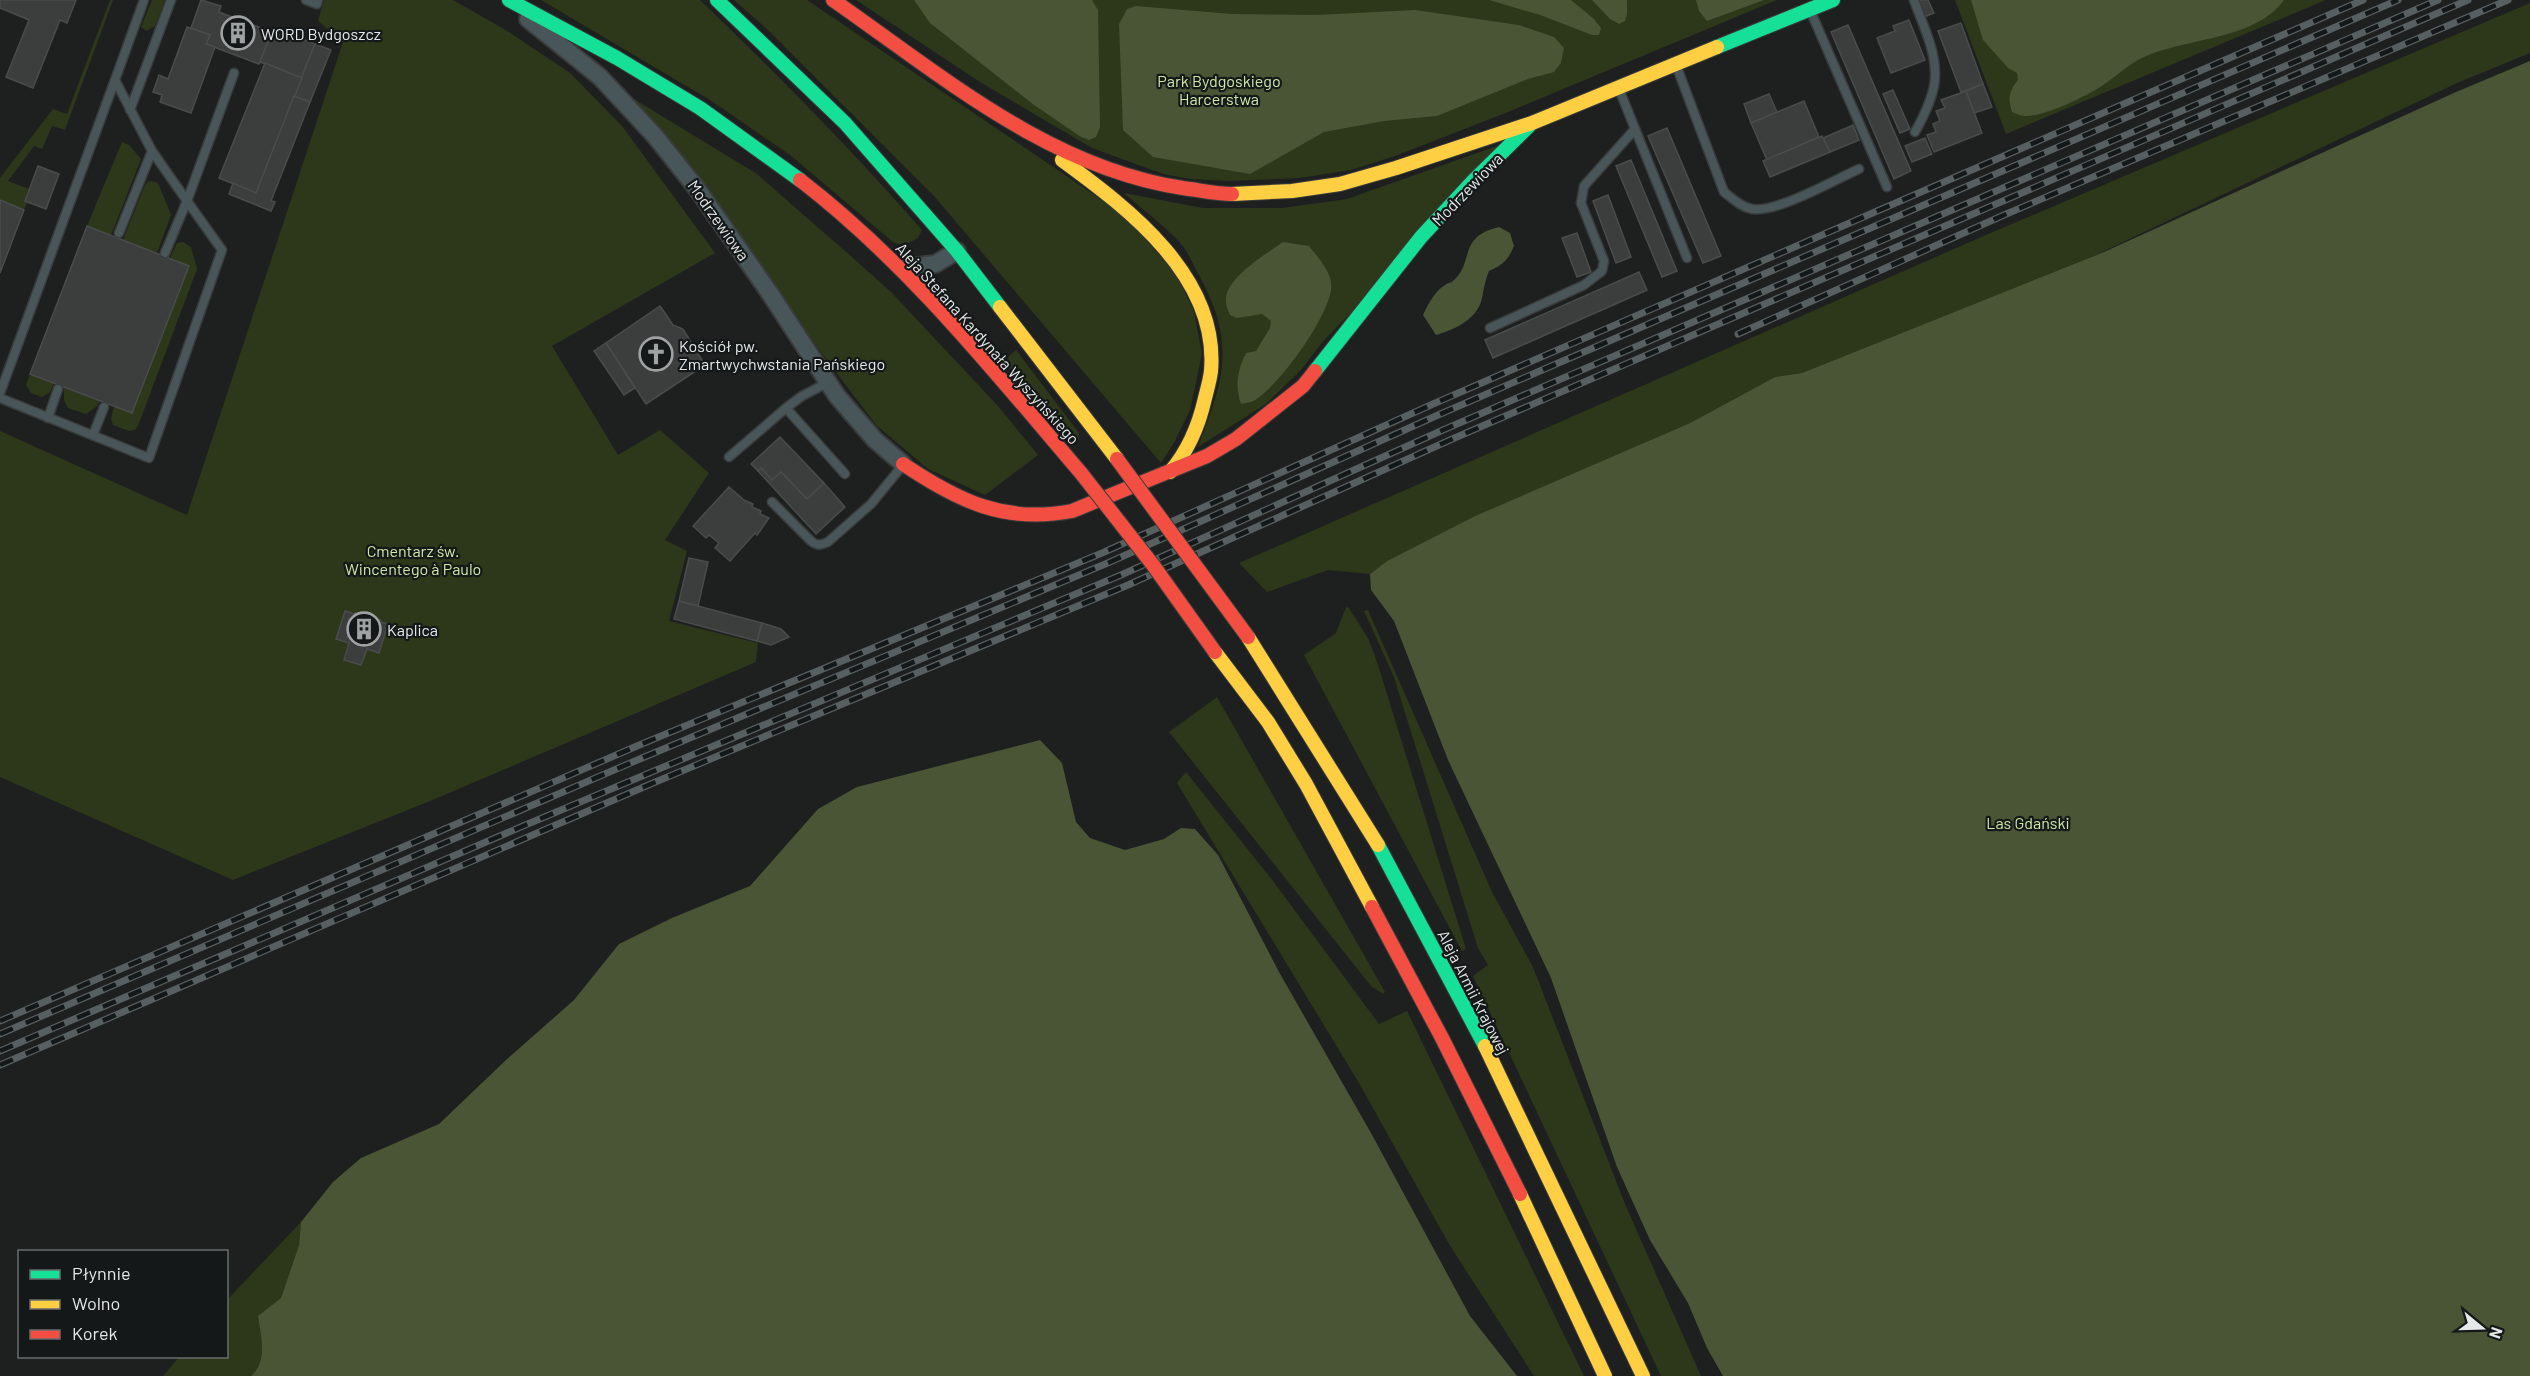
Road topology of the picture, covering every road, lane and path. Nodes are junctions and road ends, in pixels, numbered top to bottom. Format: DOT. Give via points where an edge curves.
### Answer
graph roads {
  1 [pos="144,0"];
  2 [pos="171,0"];
  3 [pos="306,0"];
  4 [pos="318,0"];
  5 [pos="508,0"];
  6 [pos="717,0"];
  7 [pos="833,0"];
  8 [pos="1833,0"];
  9 [pos="1914,0"];
  10 [pos="1810,9"];
  11 [pos="1676,65"];
  12 [pos="234,73"];
  13 [pos="115,80"];
  14 [pos="1619,88"];
  15 [pos="130,110"];
  16 [pos="1532,123"];
  17 [pos="1013,125"];
  18 [pos="1635,129"];
  19 [pos="1916,132"];
  20 [pos="152,151"];
  21 [pos="1859,169"];
  22 [pos="1887,187"];
  23 [pos="187,201"];
  24 [pos="119,233"];
  25 [pos="957,252"];
  26 [pos="165,253"];
  27 [pos="1687,258"];
  28 [pos="902,268"];
  29 [pos="1490,328"];
  30 [pos="827,383"];
  31 [pos="58,389"];
  32 [pos="0,396"];
  33 [pos="104,407"];
  34 [pos="786,408"];
  35 [pos="48,418"];
  36 [pos="93,435"];
  37 [pos="729,457"];
  38 [pos="903,464"];
  39 [pos="1169,473"];
  40 [pos="845,474"];
  41 [pos="772,502"];
  42 [pos="1248,638"];
  43 [pos="1605,1376"];
  44 [pos="1643,1376"];
  1 -- 13 [label="lane"];
  2 -- 15 [label="lane"];
  3 -- 4 [label="lane" via="316,4"];
  5 -- 28 [label="main road, Aleja Stefana Kardynała Wyszyńskiego" via="700,108 805,184"];
  5 -- 30 [label="street, Modrzewiowa" via="600,76 655,136 724,227"];
  6 -- 25 [label="main road, Aleja Stefana Kardynała Wyszyńskiego" via="845,123"];
  7 -- 17 [label="main road"];
  8 -- 10 [label="main road, Modrzewiowa"];
  9 -- 19 [label="lane" via="1931,49 1935,76 1925,115"];
  10 -- 11 [label="main road, Modrzewiowa"];
  10 -- 22 [label="lane"];
  11 -- 14 [label="main road, Modrzewiowa"];
  11 -- 21 [label="lane" via="1724,192 1738,204 1753,209 1775,207"];
  12 -- 23 [label="lane"];
  13 -- 15 [label="lane"];
  13 -- 32 [label="lane"];
  14 -- 16 [label="main road, Modrzewiowa"];
  14 -- 18 [label="lane"];
  15 -- 20 [label="lane"];
  16 -- 17 [label="main road" via="1340,184 1222,194 1150,183 1077,157"];
  16 -- 39 [label="main road, Modrzewiowa" via="1421,237 1303,386 1236,438"];
  17 -- 39 [label="main road" via="1126,207 1170,255 1200,305 1209,330 1206,402 1192,438"];
  18 -- 27 [label="lane"];
  18 -- 29 [label="lane" via="1584,186 1581,203 1604,261 1602,272 1584,285"];
  20 -- 23 [label="lane"];
  20 -- 24 [label="lane"];
  23 -- 26 [label="lane"];
  23 -- 36 [label="lane" via="222,250 149,458"];
  25 -- 28 [label="street" via="935,264"];
  25 -- 42 [label="main road, Aleja Stefana Kardynała Wyszyńskiego, bridge" via="1117,459"];
  28 -- 43 [label="main road, Aleja Stefana Kardynała Wyszyńskiego, bridge" via="1081,473 1268,722 1306,784 1442,1038"];
  30 -- 34 [label="lane"];
  30 -- 38 [label="street, Modrzewiowa" via="875,440"];
  31 -- 35 [label="lane"];
  32 -- 35 [label="lane"];
  33 -- 36 [label="lane"];
  34 -- 37 [label="lane"];
  34 -- 40 [label="lane"];
  35 -- 36 [label="lane"];
  38 -- 39 [label="main road, Modrzewiowa" via="933,486 972,504 1031,517 1072,511"];
  38 -- 41 [label="lane" via="871,504 821,545 815,545"];
  42 -- 44 [label="main road, Aleja Armii Krajowej" via="1377,844 1452,983 1547,1171"];
}
